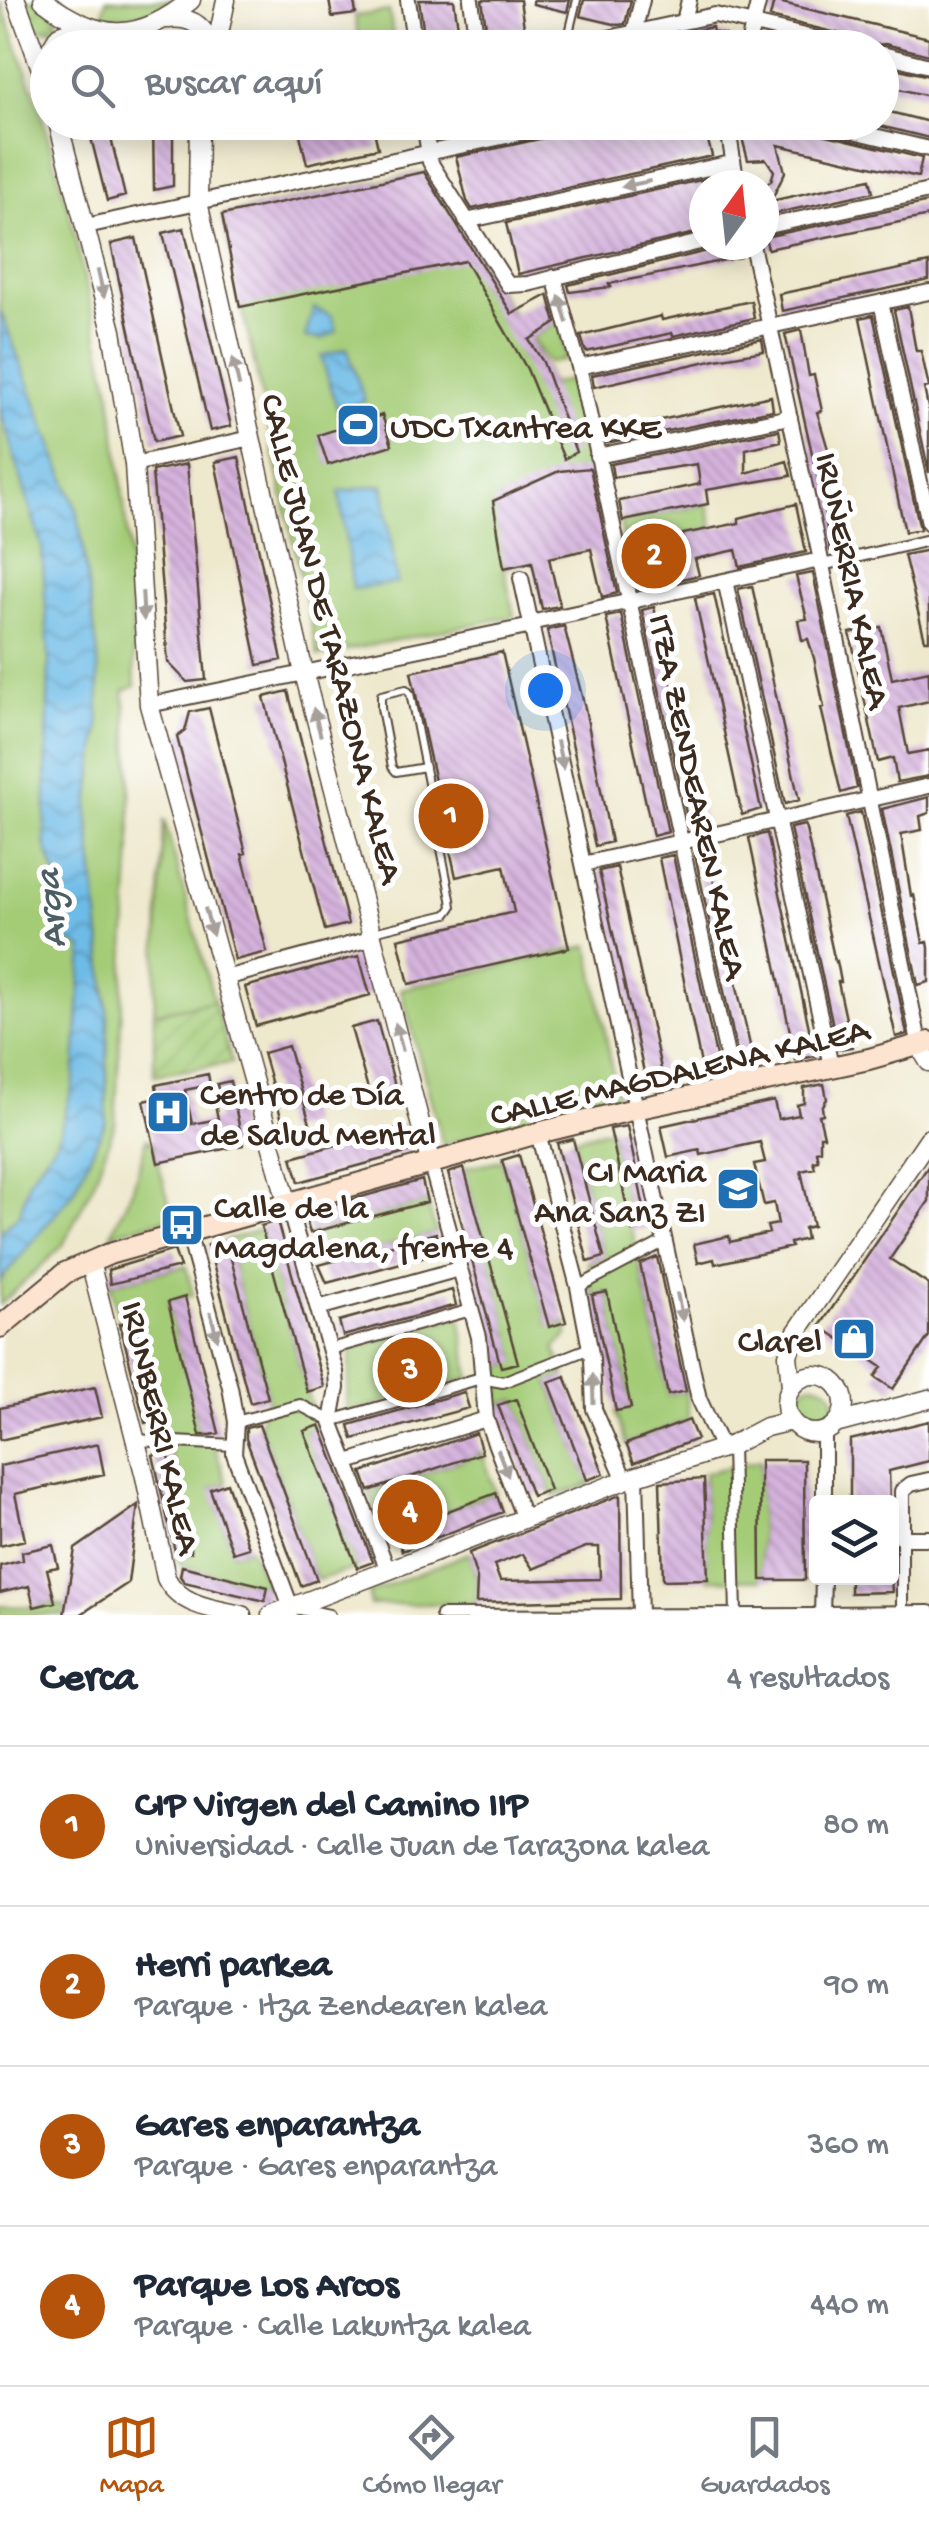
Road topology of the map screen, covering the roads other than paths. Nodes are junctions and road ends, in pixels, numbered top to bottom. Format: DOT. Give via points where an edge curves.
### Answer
graph roads {
  1 [pos="16,0"];
  2 [pos="43,0"];
  3 [pos="191,0"];
  4 [pos="226,0"];
  5 [pos="408,0"];
  6 [pos="471,0"];
  7 [pos="577,0"];
  8 [pos="642,0"];
  9 [pos="689,0"];
  10 [pos="760,0"];
  11 [pos="168,19"];
  12 [pos="684,21"];
  13 [pos="754,22"];
  14 [pos="85,26"];
  15 [pos="570,29"];
  16 [pos="74,30"];
  17 [pos="108,30"];
  18 [pos="139,30"];
  19 [pos="206,30"];
  20 [pos="218,30"];
  21 [pos="412,30"];
  22 [pos="475,30"];
  23 [pos="634,30"];
  24 [pos="643,30"];
  25 [pos="752,30"];
  26 [pos="785,30"];
  27 [pos="30,38"];
  28 [pos="899,58"];
  29 [pos="929,66"];
  30 [pos="63,140"];
  31 [pos="200,140"];
  32 [pos="426,140"];
  33 [pos="488,140"];
  34 [pos="729,140"];
  35 [pos="891,140"];
  36 [pos="929,149"];
  37 [pos="428,153"];
  38 [pos="731,163"];
  39 [pos="733,170"];
  40 [pos="929,192"];
  41 [pos="198,202"];
  42 [pos="466,221"];
  43 [pos="779,224"];
  44 [pos="86,226"];
  45 [pos="689,244"];
  46 [pos="756,260"];
  47 [pos="554,276"];
  48 [pos="929,292"];
  49 [pos="881,302"];
  50 [pos="771,326"];
  51 [pos="579,367"];
  52 [pos="790,417"];
  53 [pos="251,438"];
  54 [pos="598,456"];
  55 [pos="134,464"];
  56 [pos="929,523"];
  57 [pos="929,540"];
  58 [pos="816,563"];
  59 [pos="521,578"];
  60 [pos="726,585"];
  61 [pos="627,604"];
  62 [pos="536,623"];
  63 [pos="304,673"];
  64 [pos="148,705"];
  65 [pos="425,767"];
  66 [pos="929,786"];
  67 [pos="871,799"];
  68 [pos="777,819"];
  69 [pos="680,842"];
  70 [pos="583,864"];
  71 [pos="373,935"];
  72 [pos="225,978"];
  73 [pos="926,1050"];
  74 [pos="831,1066"];
  75 [pos="734,1088"];
  76 [pos="635,1109"];
  77 [pos="538,1133"];
  78 [pos="929,1138"];
  79 [pos="431,1166"];
  80 [pos="288,1205"];
  81 [pos="188,1232"];
  82 [pos="665,1241"];
  83 [pos="90,1262"];
  84 [pos="459,1269"];
  85 [pos="578,1287"];
  86 [pos="318,1308"];
  87 [pos="471,1310"];
  88 [pos="805,1322"];
  89 [pos="0,1327"];
  90 [pos="590,1348"];
  91 [pos="330,1350"];
  92 [pos="808,1375"];
  93 [pos="482,1378"];
  94 [pos="842,1392"];
  95 [pos="929,1400"];
  96 [pos="789,1404"];
  97 [pos="893,1407"];
  98 [pos="486,1419"];
  99 [pos="331,1421"];
  100 [pos="236,1422"];
  101 [pos="832,1428"];
  102 [pos="135,1440"];
  103 [pos="234,1445"];
  104 [pos="727,1446"];
  105 [pos="348,1462"];
  106 [pos="631,1479"];
  107 [pos="929,1480"];
  108 [pos="825,1495"];
  109 [pos="524,1519"];
  110 [pos="902,1538"];
  111 [pos="929,1538"];
  112 [pos="388,1571"];
  113 [pos="823,1585"];
  114 [pos="290,1611"];
  115 [pos="929,1613"];
  116 [pos="640,1614"];
  117 [pos="736,1614"];
  118 [pos="902,1614"];
  119 [pos="242,1615"];
  120 [pos="271,1615"];
  121 [pos="329,1615"];
  122 [pos="440,1615"];
  123 [pos="466,1615"];
  124 [pos="822,1615"];
  1 -- 27 [label="street"];
  2 -- 14 [label="street"];
  3 -- 11 [label="street"];
  4 -- 20 [label="street"];
  5 -- 21 [label="street"];
  6 -- 22 [label="street"];
  7 -- 15 [label="lane"];
  8 -- 23 [label="street"];
  9 -- 12 [label="street"];
  10 -- 13 [label="street"];
  11 -- 18 [label="street"];
  11 -- 19 [label="street" via="191,20"];
  12 -- 13 [label="street" via="715,15"];
  12 -- 24 [label="street"];
  13 -- 25 [label="street"];
  13 -- 26 [label="street"];
  14 -- 16 [label="street"];
  14 -- 17 [label="street"];
  28 -- 29 [label="street"];
  30 -- 44 [label="street"];
  31 -- 41 [label="street, CALLE JUAN DE TARAZONA KALEA"];
  32 -- 37 [label="street"];
  33 -- 37 [label="street"];
  34 -- 38 [label="street"];
  35 -- 36 [label="street"];
  37 -- 41 [label="street"];
  37 -- 42 [label="street"];
  38 -- 39 [label="street"];
  38 -- 42 [label="street, one-way"];
  40 -- 43 [label="street"];
  41 -- 44 [label="street"];
  53 -- 41 [label="street, CALLE JUAN DE TARAZONA KALEA, one-way"];
  42 -- 47 [label="street" via="508,285"];
  44 -- 55 [label="street, one-way"];
  45 -- 47 [label="street"];
  46 -- 50 [label="street, IRUÑERRIA KALEA"];
  51 -- 47 [label="street, ITZA ZENDEAREN KALEA, one-way"];
  48 -- 49 [label="street"];
  49 -- 50 [label="street"];
  49 -- 56 [label="street"];
  50 -- 51 [label="street"];
  50 -- 52 [label="street, IRUÑERRIA KALEA"];
  51 -- 54 [label="street, ITZA ZENDEAREN KALEA"];
  52 -- 54 [label="street"];
  52 -- 58 [label="street, IRUÑERRIA KALEA"];
  53 -- 55 [label="street"];
  53 -- 63 [label="street, CALLE JUAN DE TARAZONA KALEA"];
  54 -- 61 [label="street, ITZA ZENDEAREN KALEA"];
  55 -- 64 [label="street, one-way"];
  57 -- 58 [label="street"];
  58 -- 60 [label="street"];
  58 -- 61 [label="street"];
  58 -- 67 [label="street, IRUÑERRIA KALEA"];
  59 -- 62 [label="street"];
  60 -- 61 [label="street"];
  60 -- 68 [label="street"];
  61 -- 62 [label="street"];
  61 -- 69 [label="street, ITZA ZENDEAREN KALEA"];
  62 -- 63 [label="street"];
  62 -- 70 [label="street, one-way"];
  63 -- 64 [label="street"];
  71 -- 63 [label="street, CALLE JUAN DE TARAZONA KALEA, one-way"];
  64 -- 72 [label="street, one-way"];
  65 -- 65 [label="lane" via="410,693 382,694 392,767"];
  65 -- 71 [label="lane" via="452,907"];
  66 -- 67 [label="street"];
  67 -- 68 [label="street"];
  67 -- 73 [label="street, IRUÑERRIA KALEA"];
  68 -- 69 [label="street"];
  68 -- 74 [label="street"];
  69 -- 70 [label="street"];
  69 -- 75 [label="street, ITZA ZENDEAREN KALEA"];
  70 -- 76 [label="street"];
  71 -- 72 [label="street"];
  79 -- 71 [label="street, CALLE JUAN DE TARAZONA KALEA, one-way"];
  72 -- 80 [label="street"];
  73 -- 74 [label="main road, CALLE MAGDALENA KALEA"];
  74 -- 75 [label="main road, CALLE MAGDALENA KALEA"];
  75 -- 76 [label="main road, CALLE MAGDALENA KALEA"];
  76 -- 77 [label="main road, CALLE MAGDALENA KALEA"];
  76 -- 82 [label="street"];
  77 -- 79 [label="main road, CALLE MAGDALENA KALEA"];
  77 -- 85 [label="street"];
  78 -- 88 [label="street"];
  79 -- 80 [label="main road, CALLE MAGDALENA KALEA"];
  79 -- 84 [label="street"];
  80 -- 81 [label="main road, CALLE MAGDALENA KALEA"];
  80 -- 86 [label="street"];
  81 -- 83 [label="main road, CALLE MAGDALENA KALEA"];
  81 -- 100 [label="street, one-way"];
  82 -- 85 [label="street"];
  82 -- 104 [label="street, one-way" via="699,1399"];
  83 -- 89 [label="main road, CALLE MAGDALENA KALEA" via="65,1273"];
  83 -- 102 [label="street, IRUNBERRI KALEA"];
  84 -- 86 [label="street"];
  84 -- 87 [label="street"];
  85 -- 90 [label="street"];
  86 -- 91 [label="street"];
  87 -- 91 [label="street"];
  87 -- 93 [label="street"];
  88 -- 92 [label="street" via="799,1342"];
  88 -- 96 [label="street" via="788,1355"];
  90 -- 93 [label="street" via="503,1382"];
  106 -- 90 [label="street, one-way" via="594,1409"];
  91 -- 99 [label="street" via="337,1388"];
  92 -- 94 [label="street" via="834,1382"];
  92 -- 96 [label="street"];
  93 -- 98 [label="street"];
  93 -- 99 [label="street"];
  94 -- 97 [label="street" via="868,1405"];
  94 -- 101 [label="street" via="843,1414"];
  95 -- 97 [label="street"];
  96 -- 101 [label="street" via="799,1429"];
  96 -- 104 [label="street" via="766,1427"];
  97 -- 101 [label="street"];
  98 -- 105 [label="street"];
  98 -- 109 [label="street, one-way"];
  99 -- 100 [label="street" via="300,1406"];
  99 -- 105 [label="street"];
  100 -- 103 [label="street"];
  101 -- 108 [label="street"];
  102 -- 103 [label="street"];
  102 -- 119 [label="street, IRUNBERRI KALEA" via="173,1593"];
  103 -- 114 [label="street"];
  104 -- 106 [label="street"];
  104 -- 117 [label="street"];
  105 -- 112 [label="street"];
  106 -- 109 [label="street"];
  106 -- 116 [label="street"];
  107 -- 110 [label="street" via="902,1491"];
  109 -- 112 [label="street"];
  110 -- 111 [label="street"];
  110 -- 118 [label="street"];
  112 -- 114 [label="street"];
  113 -- 124 [label="street"];
  114 -- 120 [label="street"];
  114 -- 121 [label="street"];
  115 -- 118 [label="street"];
  116 -- 117 [label="street"];
  116 -- 123 [label="street"];
  117 -- 124 [label="street"];
  118 -- 124 [label="street"];
  122 -- 123 [label="street"];
}
